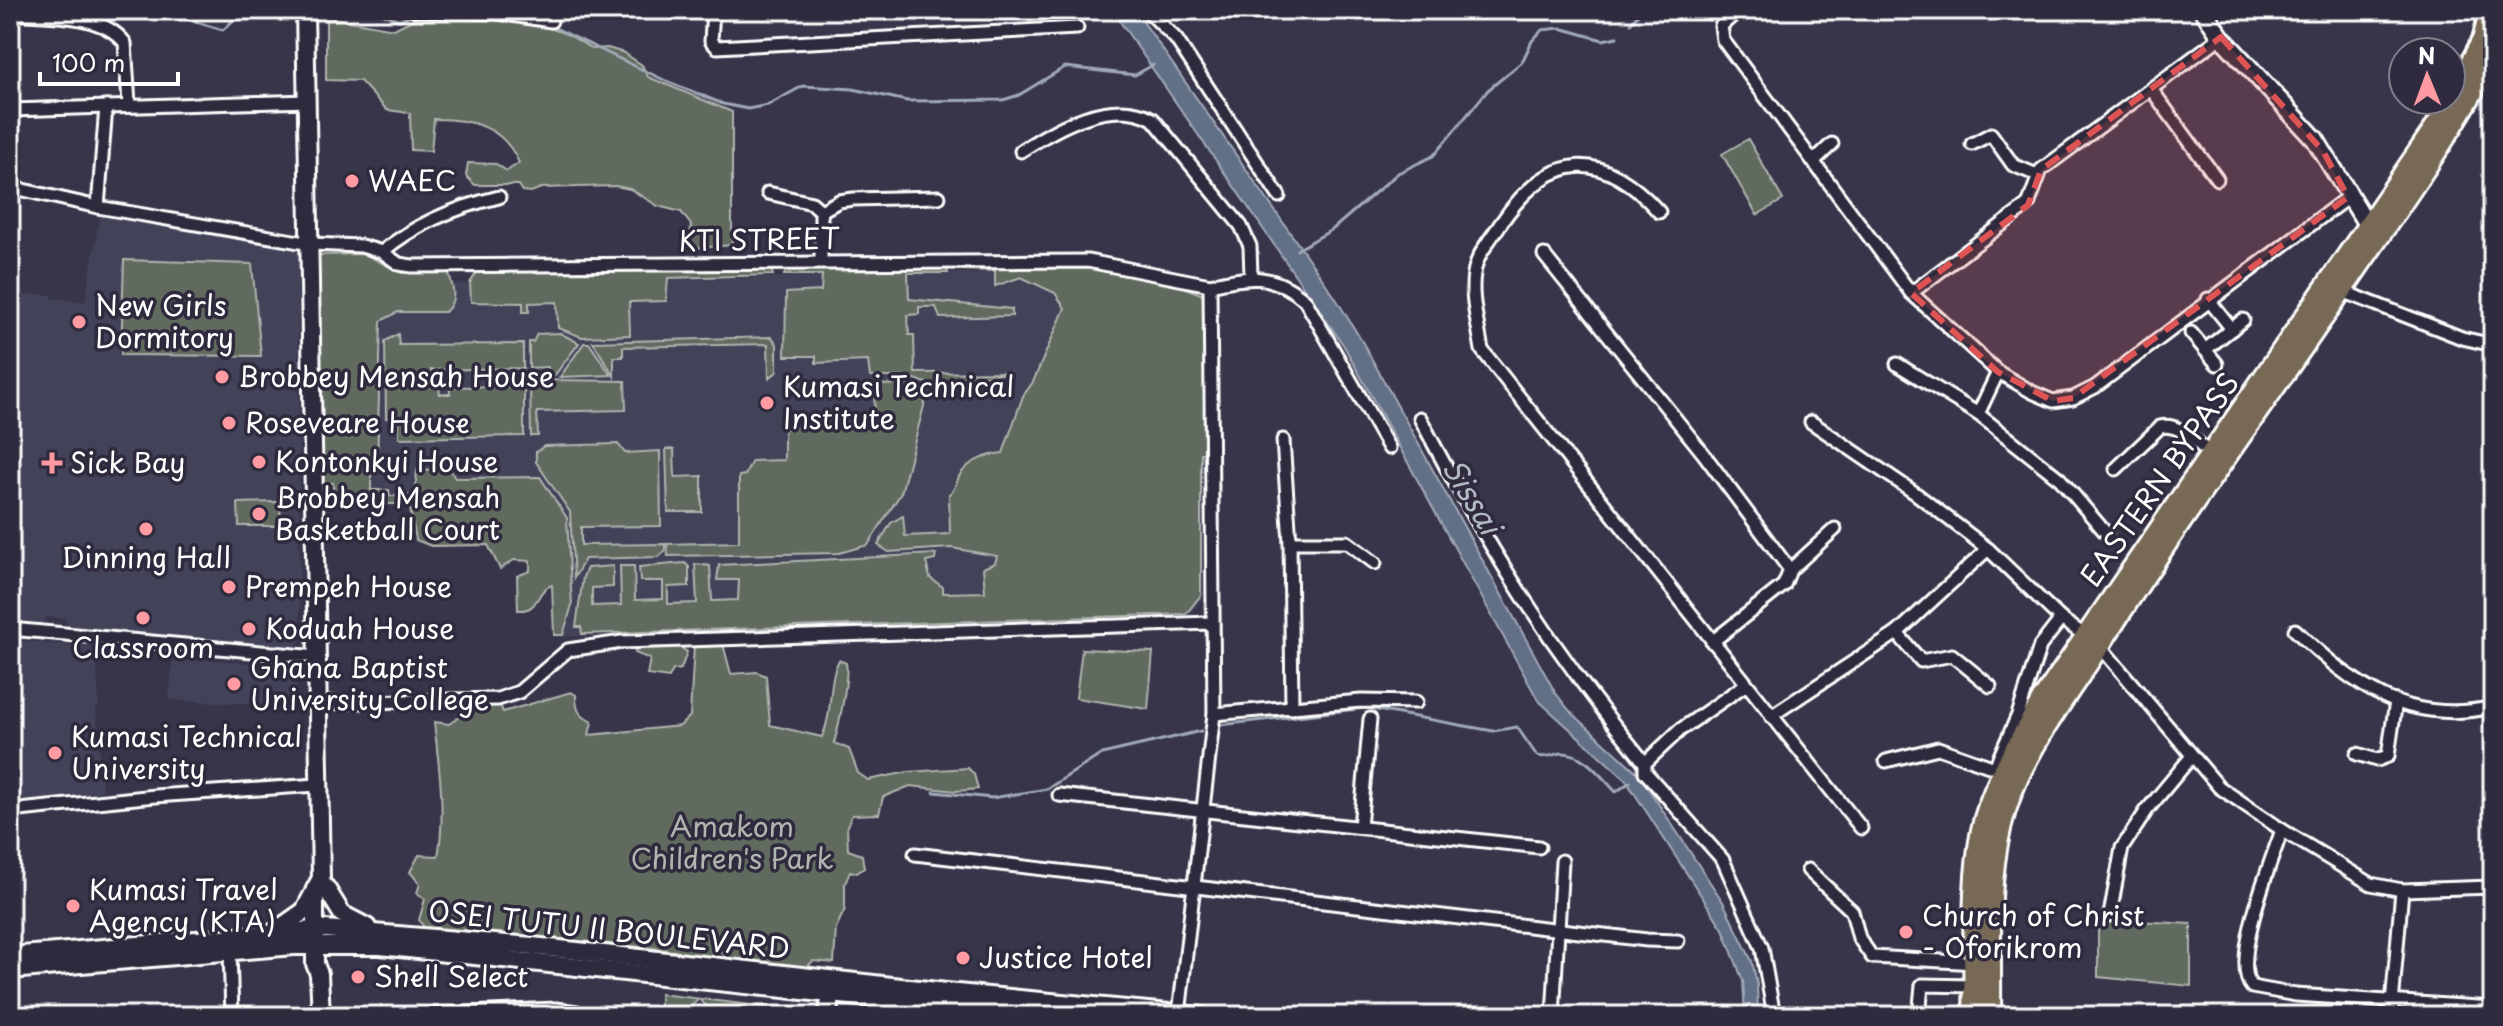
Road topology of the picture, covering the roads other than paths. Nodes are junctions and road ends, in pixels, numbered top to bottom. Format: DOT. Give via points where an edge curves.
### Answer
graph roads {
  1 [pos="305,10"];
  2 [pos="415,10"];
  3 [pos="713,10"];
  4 [pos="1147,10"];
  5 [pos="1739,10"];
  6 [pos="2203,10"];
  7 [pos="2491,10"];
  8 [pos="10,13"];
  9 [pos="551,21"];
  10 [pos="1077,28"];
  11 [pos="2221,37"];
  12 [pos="2493,55"];
  13 [pos="2151,89"];
  14 [pos="308,101"];
  15 [pos="129,104"];
  16 [pos="106,107"];
  17 [pos="10,110"];
  18 [pos="1832,144"];
  19 [pos="1972,144"];
  20 [pos="1021,151"];
  21 [pos="1814,161"];
  22 [pos="2037,175"];
  23 [pos="2217,179"];
  24 [pos="10,187"];
  25 [pos="768,193"];
  26 [pos="1279,196"];
  27 [pos="499,197"];
  28 [pos="939,197"];
  29 [pos="2348,197"];
  30 [pos="98,207"];
  31 [pos="821,211"];
  32 [pos="1659,212"];
  33 [pos="2368,226"];
  34 [pos="311,244"];
  35 [pos="382,252"];
  36 [pos="1544,255"];
  37 [pos="821,262"];
  38 [pos="1251,276"];
  39 [pos="1210,285"];
  40 [pos="2342,291"];
  41 [pos="1911,293"];
  42 [pos="2208,299"];
  43 [pos="2243,320"];
  44 [pos="2232,329"];
  45 [pos="2191,333"];
  46 [pos="2493,345"];
  47 [pos="2205,350"];
  48 [pos="1897,364"];
  49 [pos="2217,364"];
  50 [pos="1998,372"];
  51 [pos="1978,414"];
  52 [pos="1420,418"];
  53 [pos="1811,422"];
  54 [pos="1283,440"];
  55 [pos="1389,448"];
  56 [pos="2210,453"];
  57 [pos="2116,469"];
  58 [pos="1835,529"];
  59 [pos="2106,533"];
  60 [pos="1290,542"];
  61 [pos="1988,549"];
  62 [pos="1375,563"];
  63 [pos="1790,570"];
  64 [pos="2061,619"];
  65 [pos="1212,623"];
  66 [pos="10,629"];
  67 [pos="2295,630"];
  68 [pos="1897,633"];
  69 [pos="2093,641"];
  70 [pos="1712,642"];
  71 [pos="317,657"];
  72 [pos="1745,685"];
  73 [pos="1990,686"];
  74 [pos="2396,701"];
  75 [pos="1416,702"];
  76 [pos="317,703"];
  77 [pos="2493,707"];
  78 [pos="1292,708"];
  79 [pos="1214,714"];
  80 [pos="1771,716"];
  81 [pos="1370,719"];
  82 [pos="2357,754"];
  83 [pos="2192,756"];
  84 [pos="1886,761"];
  85 [pos="1645,763"];
  86 [pos="317,785"];
  87 [pos="1059,795"];
  88 [pos="1205,809"];
  89 [pos="10,811"];
  90 [pos="1360,827"];
  91 [pos="1861,828"];
  92 [pos="2282,830"];
  93 [pos="1539,847"];
  94 [pos="915,854"];
  95 [pos="1562,861"];
  96 [pos="1808,870"];
  97 [pos="321,885"];
  98 [pos="1193,887"];
  99 [pos="2493,887"];
  100 [pos="2402,890"];
  101 [pos="2110,915"];
  102 [pos="1558,929"];
  103 [pos="388,934"];
  104 [pos="320,937"];
  105 [pos="274,940"];
  106 [pos="1678,941"];
  107 [pos="230,951"];
  108 [pos="10,956"];
  109 [pos="1976,963"];
  110 [pos="10,970"];
  111 [pos="319,977"];
  112 [pos="1975,986"];
  113 [pos="833,988"];
  114 [pos="2392,999"];
  115 [pos="2493,1008"];
  116 [pos="1179,1014"];
  117 [pos="232,1016"];
  118 [pos="321,1016"];
  119 [pos="404,1016"];
  120 [pos="583,1016"];
  121 [pos="827,1016"];
  122 [pos="1037,1016"];
  123 [pos="1201,1016"];
  124 [pos="1553,1016"];
  125 [pos="1774,1016"];
  126 [pos="1919,1016"];
  127 [pos="1974,1016"];
  128 [pos="1990,1016"];
  129 [pos="2391,1016"];
  1 -- 14 [label="main road"];
  2 -- 9 [label="street" via="492,12"];
  3 -- 10 [label="street" via="711,41 717,47"];
  4 -- 26 [label="street" via="1176,39"];
  5 -- 21 [label="street" via="1721,26 1723,40"];
  6 -- 11 [label="main road"];
  7 -- 33 [label="highway, EASTERN BYPASS" via="2465,79"];
  8 -- 15 [label="street" via="103,25 119,35 125,43"];
  11 -- 13 [label="street"];
  11 -- 29 [label="main road" via="2315,139"];
  12 -- 40 [label="highway, EASTERN BYPASS" via="2461,115"];
  13 -- 22 [label="street"];
  13 -- 23 [label="street"];
  14 -- 15 [label="street"];
  14 -- 34 [label="main road"];
  15 -- 16 [label="street"];
  16 -- 17 [label="street"];
  16 -- 30 [label="street"];
  18 -- 21 [label="street"];
  19 -- 22 [label="street" via="1991,134 2013,165"];
  20 -- 38 [label="street" via="1054,130 1093,116 1141,113 1153,119 1241,226 1250,246"];
  21 -- 41 [label="street"];
  22 -- 41 [label="street" via="2028,205"];
  24 -- 30 [label="street, KTI STREET"];
  25 -- 31 [label="street" via="812,203"];
  27 -- 35 [label="street" via="437,218"];
  28 -- 31 [label="street" via="853,199"];
  29 -- 33 [label="main road"];
  29 -- 42 [label="street"];
  30 -- 34 [label="street, KTI STREET"];
  31 -- 37 [label="street"];
  32 -- 70 [label="street" via="1641,192 1604,168 1566,167 1512,207 1476,262 1473,288 1484,354"];
  33 -- 56 [label="highway, EASTERN BYPASS"];
  34 -- 35 [label="street, KTI STREET"];
  34 -- 71 [label="main road"];
  35 -- 37 [label="street, KTI STREET" via="399,264 467,268"];
  36 -- 63 [label="street"];
  37 -- 39 [label="street, KTI STREET" via="1088,261"];
  38 -- 39 [label="street"];
  38 -- 55 [label="street" via="1293,290 1305,300"];
  39 -- 65 [label="street"];
  40 -- 46 [label="street"];
  40 -- 69 [label="highway, EASTERN BYPASS"];
  41 -- 50 [label="street"];
  42 -- 44 [label="street"];
  42 -- 50 [label="street" via="2095,387 2073,398 2053,401"];
  43 -- 44 [label="street"];
  44 -- 47 [label="street"];
  45 -- 47 [label="street"];
  47 -- 49 [label="street"];
  48 -- 51 [label="street"];
  50 -- 51 [label="street"];
  51 -- 59 [label="street" via="2060,479"];
  52 -- 85 [label="street" via="1528,610"];
  53 -- 61 [label="street"];
  54 -- 60 [label="street"];
  56 -- 57 [label="street" via="2167,425"];
  56 -- 69 [label="highway, EASTERN BYPASS"];
  58 -- 63 [label="street"];
  60 -- 62 [label="street" via="1352,543"];
  60 -- 78 [label="street"];
  61 -- 64 [label="street"];
  61 -- 68 [label="street"];
  63 -- 70 [label="street" via="1784,585"];
  64 -- 69 [label="street"];
  64 -- 84 [label="street" via="2040,646 1996,765 1938,748"];
  65 -- 76 [label="street" via="622,642 568,650 510,697"];
  65 -- 79 [label="street"];
  66 -- 71 [label="street"];
  67 -- 74 [label="street" via="2340,672"];
  68 -- 73 [label="street" via="1921,661 1952,655"];
  68 -- 80 [label="street"];
  69 -- 83 [label="street"];
  69 -- 109 [label="highway, EASTERN BYPASS" via="2042,701 2000,780 1983,829"];
  69 -- 128 [label="highway, EASTERN BYPASS" via="2016,782 2000,828 1993,877"];
  70 -- 72 [label="street"];
  71 -- 76 [label="main road"];
  72 -- 80 [label="street"];
  72 -- 85 [label="street" via="1680,730"];
  74 -- 77 [label="street" via="2431,713"];
  74 -- 82 [label="street" via="2388,756 2377,760"];
  75 -- 78 [label="street"];
  76 -- 86 [label="main road"];
  78 -- 79 [label="street"];
  79 -- 88 [label="street"];
  80 -- 91 [label="street"];
  81 -- 90 [label="street"];
  83 -- 92 [label="street" via="2219,787"];
  83 -- 101 [label="street" via="2122,848"];
  85 -- 125 [label="street" via="1645,772 1723,860 1762,948"];
  86 -- 89 [label="street"];
  86 -- 97 [label="main road"];
  87 -- 88 [label="street"];
  88 -- 90 [label="street"];
  88 -- 98 [label="street"];
  90 -- 93 [label="street"];
  92 -- 100 [label="street" via="2363,880"];
  92 -- 114 [label="street" via="2253,921 2248,982 2258,990 2281,994"];
  94 -- 98 [label="street"];
  95 -- 102 [label="street"];
  96 -- 109 [label="street" via="1852,911 1859,938 1872,957"];
  97 -- 103 [label="main road" via="348,919"];
  97 -- 104 [label="main road"];
  97 -- 105 [label="main road"];
  98 -- 102 [label="street"];
  98 -- 116 [label="street"];
  99 -- 100 [label="street"];
  100 -- 114 [label="street"];
  102 -- 106 [label="street"];
  102 -- 124 [label="street"];
  103 -- 104 [label="main road, OSEI TUTU II BOULEVARD"];
  103 -- 113 [label="main road, OSEI TUTU II BOULEVARD"];
  104 -- 105 [label="main road, OSEI TUTU II BOULEVARD"];
  104 -- 111 [label="main road"];
  104 -- 113 [label="main road, OSEI TUTU II BOULEVARD"];
  105 -- 107 [label="main road, OSEI TUTU II BOULEVARD"];
  105 -- 108 [label="main road, OSEI TUTU II BOULEVARD"];
  105 -- 111 [label="main road"];
  107 -- 110 [label="main road, OSEI TUTU II BOULEVARD"];
  107 -- 117 [label="street"];
  109 -- 112 [label="highway, EASTERN BYPASS"];
  111 -- 118 [label="main road"];
  112 -- 126 [label="street" via="1922,985"];
  112 -- 127 [label="highway, EASTERN BYPASS"];
  113 -- 116 [label="main road, OSEI TUTU II BOULEVARD"];
  113 -- 121 [label="main road"];
  113 -- 122 [label="main road, OSEI TUTU II BOULEVARD"];
  114 -- 115 [label="street"];
  114 -- 129 [label="street"];
  116 -- 123 [label="main road, OSEI TUTU II BOULEVARD"];
  119 -- 120 [label="street" via="556,1009"];
}
